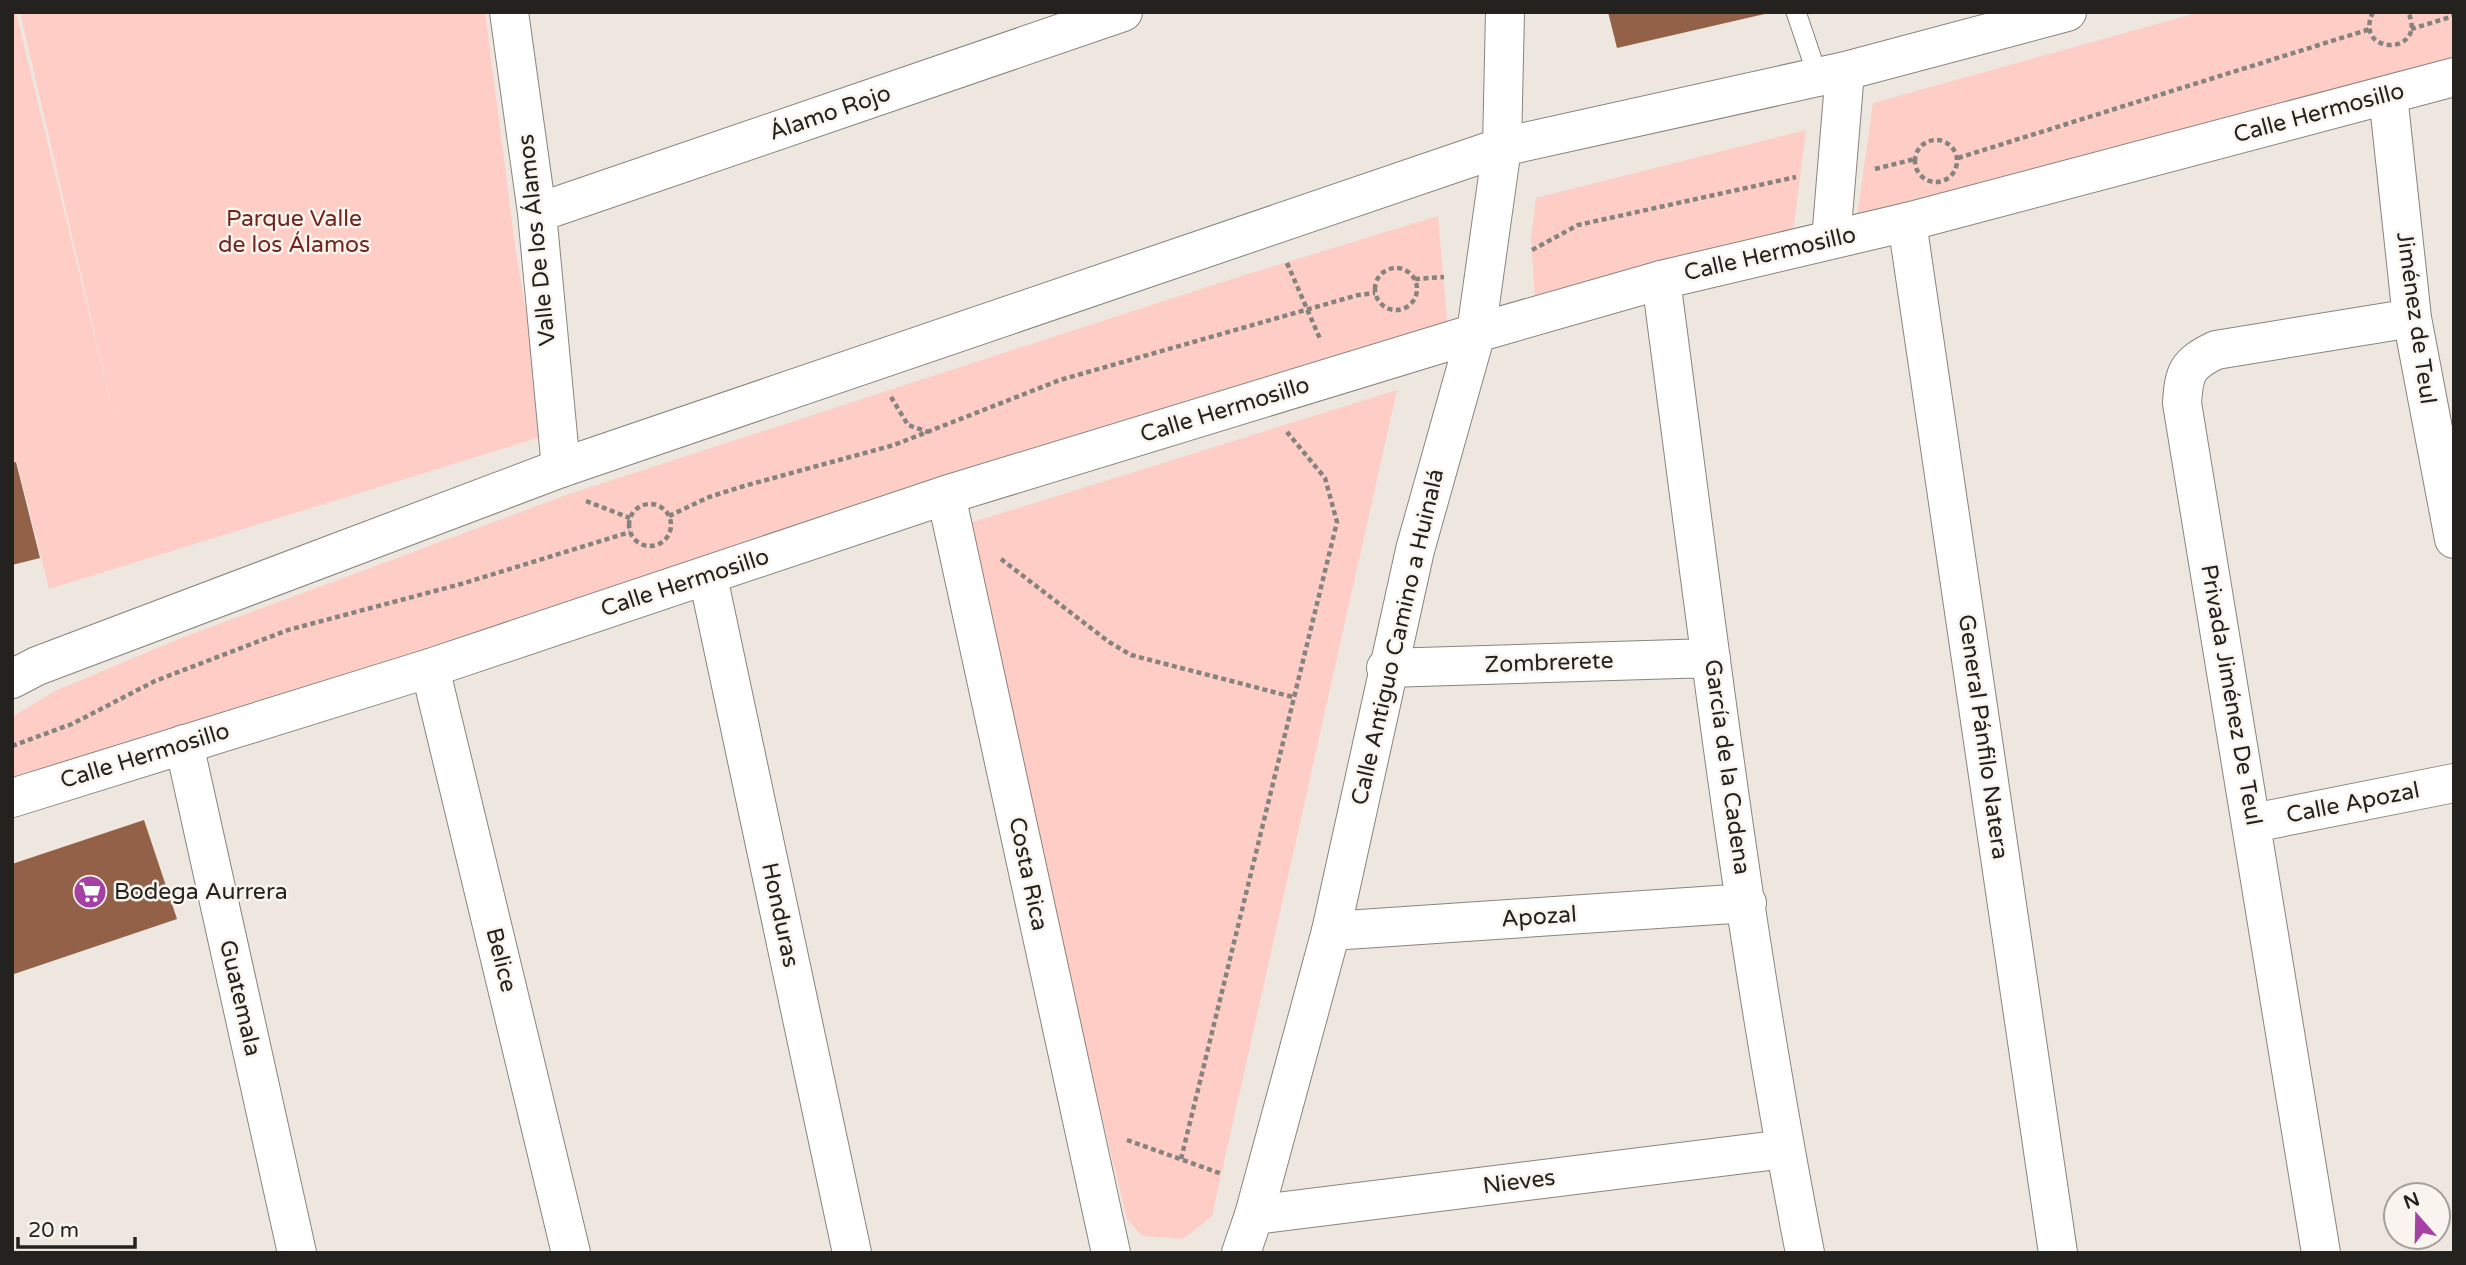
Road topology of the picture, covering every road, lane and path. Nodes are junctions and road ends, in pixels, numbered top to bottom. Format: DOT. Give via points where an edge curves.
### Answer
graph roads {
  1 [pos="509,12"];
  2 [pos="1123,12"];
  3 [pos="1505,12"];
  4 [pos="1796,12"];
  5 [pos="2373,12"];
  6 [pos="2408,12"];
  7 [pos="2064,13"];
  8 [pos="2454,16"];
  9 [pos="2370,29"];
  10 [pos="2411,29"];
  11 [pos="1831,74"];
  12 [pos="2454,77"];
  13 [pos="2388,96"];
  14 [pos="1502,147"];
  15 [pos="1958,158"];
  16 [pos="1915,159"];
  17 [pos="1864,171"];
  18 [pos="1798,177"];
  19 [pos="537,213"];
  20 [pos="1907,222"];
  21 [pos="1831,240"];
  22 [pos="1532,250"];
  23 [pos="1286,262"];
  24 [pos="1444,277"];
  25 [pos="1415,279"];
  26 [pos="1661,280"];
  27 [pos="1375,293"];
  28 [pos="2412,318"];
  29 [pos="1476,333"];
  30 [pos="1321,343"];
  31 [pos="886,391"];
  32 [pos="1282,426"];
  33 [pos="928,432"];
  34 [pos="571,484"];
  35 [pos="946,495"];
  36 [pos="669,516"];
  37 [pos="629,518"];
  38 [pos="630,532"];
  39 [pos="2454,539"];
  40 [pos="991,551"];
  41 [pos="708,577"];
  42 [pos="1712,658"];
  43 [pos="430,668"];
  44 [pos="1386,668"];
  45 [pos="21,669"];
  46 [pos="1293,697"];
  47 [pos="184,744"];
  48 [pos="12,746"];
  49 [pos="2454,783"];
  50 [pos="12,798"];
  51 [pos="2253,823"];
  52 [pos="1746,903"];
  53 [pos="1331,931"];
  54 [pos="1119,1137"];
  55 [pos="1785,1149"];
  56 [pos="1181,1159"];
  57 [pos="1222,1174"];
  58 [pos="1240,1242"];
  59 [pos="297,1253"];
  60 [pos="571,1253"];
  61 [pos="852,1253"];
  62 [pos="1111,1253"];
  63 [pos="1805,1253"];
  64 [pos="2058,1253"];
  65 [pos="2321,1253"];
  1 -- 19 [label="street, Valle De los Álamos"];
  2 -- 19 [label="street, Álamo Rojo"];
  3 -- 14 [label="street, Calle Antiguo Camino a Huinalá"];
  4 -- 11 [label="lane"];
  5 -- 9 [label="path"];
  6 -- 10 [label="path"];
  7 -- 11 [label="street"];
  8 -- 10 [label="path"];
  9 -- 10 [label="path" via="2376,40 2389,46 2404,41"];
  9 -- 15 [label="path"];
  11 -- 14 [label="street"];
  11 -- 21 [label="street"];
  12 -- 13 [label="street, Calle Hermosillo"];
  13 -- 20 [label="street, Calle Hermosillo"];
  13 -- 28 [label="street, Jiménez de Teul"];
  14 -- 29 [label="street, Calle Antiguo Camino a Huinalá"];
  14 -- 34 [label="street"];
  15 -- 16 [label="path" via="1948,142 1936,139 1924,143"];
  15 -- 16 [label="path" via="1950,177 1934,182 1922,176"];
  16 -- 17 [label="path"];
  18 -- 22 [label="path" via="1578,225"];
  19 -- 34 [label="street, Valle De los Álamos"];
  20 -- 21 [label="street, Calle Hermosillo"];
  20 -- 64 [label="street, General Pánfilo Natera"];
  21 -- 26 [label="street, Calle Hermosillo"];
  23 -- 30 [label="path"];
  24 -- 25 [label="path"];
  25 -- 27 [label="path" via="1408,271 1390,269 1379,276"];
  25 -- 27 [label="path" via="1417,293 1404,309 1386,307"];
  26 -- 29 [label="street, Calle Hermosillo"];
  26 -- 42 [label="street, García de la Cadena"];
  27 -- 33 [label="path" via="1081,374"];
  28 -- 39 [label="street, Jiménez de Teul"];
  28 -- 51 [label="street, Privada Jiménez De Teul" via="2216,351 2194,360 2184,378 2182,403"];
  29 -- 35 [label="street, Calle Hermosillo"];
  29 -- 44 [label="street, Calle Antiguo Camino a Huinalá"];
  31 -- 33 [label="path" via="908,425"];
  32 -- 46 [label="path" via="1325,478 1337,522"];
  33 -- 36 [label="path" via="709,497"];
  34 -- 37 [label="path"];
  34 -- 45 [label="street"];
  35 -- 41 [label="street, Calle Hermosillo"];
  35 -- 62 [label="street, Costa Rica"];
  36 -- 37 [label="path" via="662,507 650,504"];
  36 -- 38 [label="path" via="671,530 658,545 643,545"];
  37 -- 38 [label="path"];
  38 -- 48 [label="path" via="485,578 288,630 155,681 72,724"];
  40 -- 46 [label="path" via="1131,655"];
  41 -- 43 [label="street, Calle Hermosillo"];
  41 -- 61 [label="street, Honduras"];
  42 -- 44 [label="street, Zombrerete"];
  42 -- 52 [label="street, García de la Cadena"];
  43 -- 47 [label="street, Calle Hermosillo"];
  43 -- 60 [label="street, Belice"];
  44 -- 53 [label="street, Calle Antiguo Camino a Huinalá"];
  46 -- 56 [label="path"];
  47 -- 50 [label="street, Calle Hermosillo"];
  47 -- 59 [label="street, Guatemala"];
  49 -- 51 [label="street, Calle Apozal"];
  51 -- 65 [label="street, Privada Jiménez De Teul"];
  52 -- 53 [label="street, Apozal"];
  52 -- 55 [label="street, García de la Cadena"];
  53 -- 58 [label="street, Calle Antiguo Camino a Huinalá"];
  54 -- 56 [label="path"];
  55 -- 58 [label="street, Nieves"];
  55 -- 63 [label="street, García de la Cadena"];
  56 -- 57 [label="path"];
}
